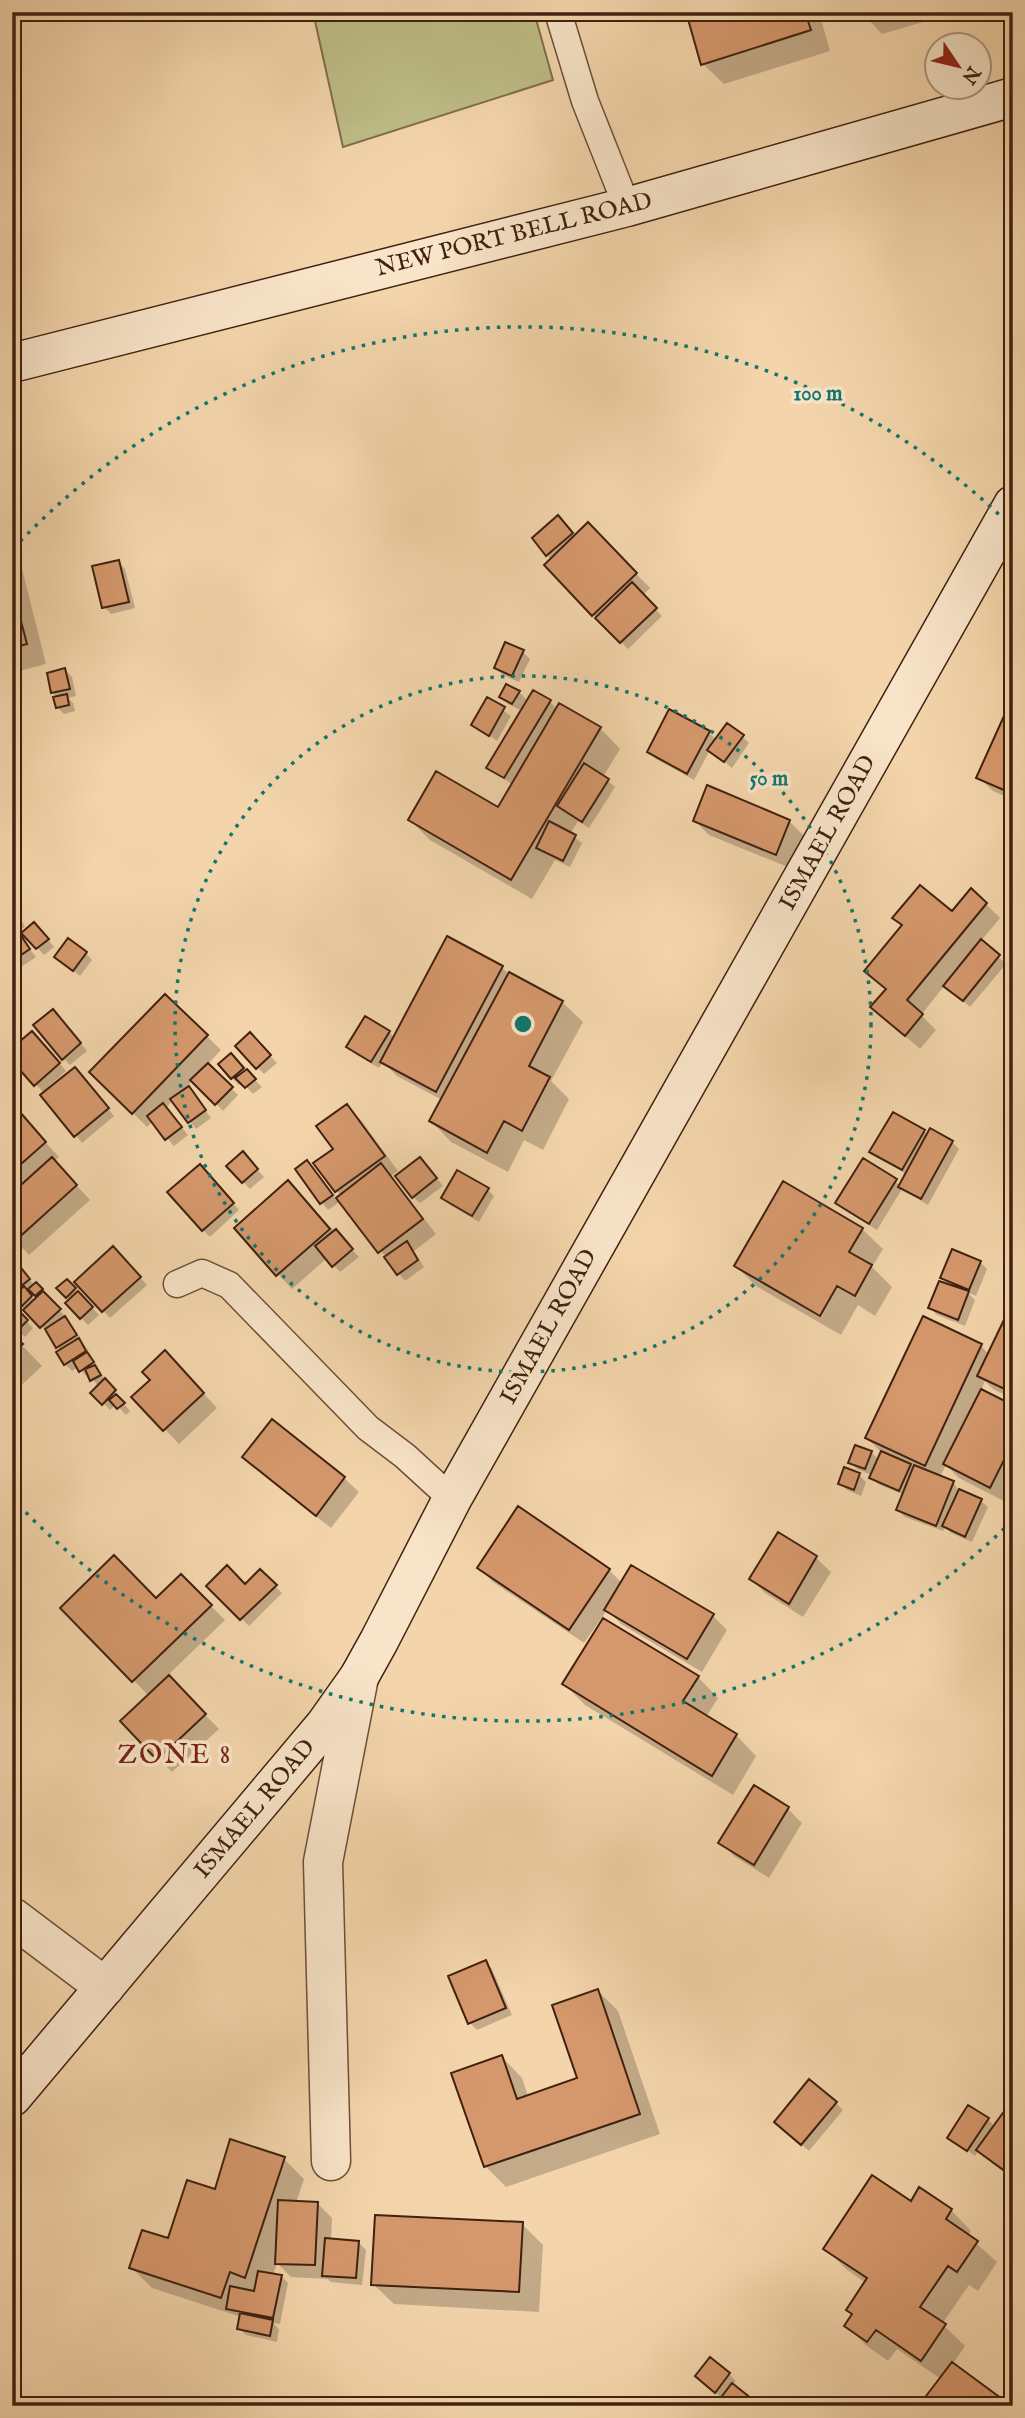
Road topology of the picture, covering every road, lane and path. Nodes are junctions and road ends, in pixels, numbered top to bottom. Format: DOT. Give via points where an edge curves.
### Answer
graph roads {
  1 [pos="558,12"];
  2 [pos="1013,97"];
  3 [pos="627,207"];
  4 [pos="12,363"];
  5 [pos="1013,505"];
  6 [pos="177,1284"];
  7 [pos="452,1499"];
  8 [pos="359,1676"];
  9 [pos="12,1917"];
  10 [pos="105,1987"];
  11 [pos="12,2097"];
  12 [pos="331,2161"];
  1 -- 3 [label="lane" via="585,102"];
  2 -- 3 [label="street, NEW PORT BELL ROAD"];
  3 -- 4 [label="street, NEW PORT BELL ROAD"];
  5 -- 7 [label="street, ISMAEL ROAD"];
  6 -- 7 [label="lane" via="202,1273 229,1284 368,1428"];
  7 -- 8 [label="street, ISMAEL ROAD"];
  8 -- 10 [label="street, ISMAEL ROAD" via="325,1725"];
  8 -- 12 [label="street" via="323,1862"];
  9 -- 10 [label="street"];
  10 -- 11 [label="street, ISMAEL ROAD"];
}
